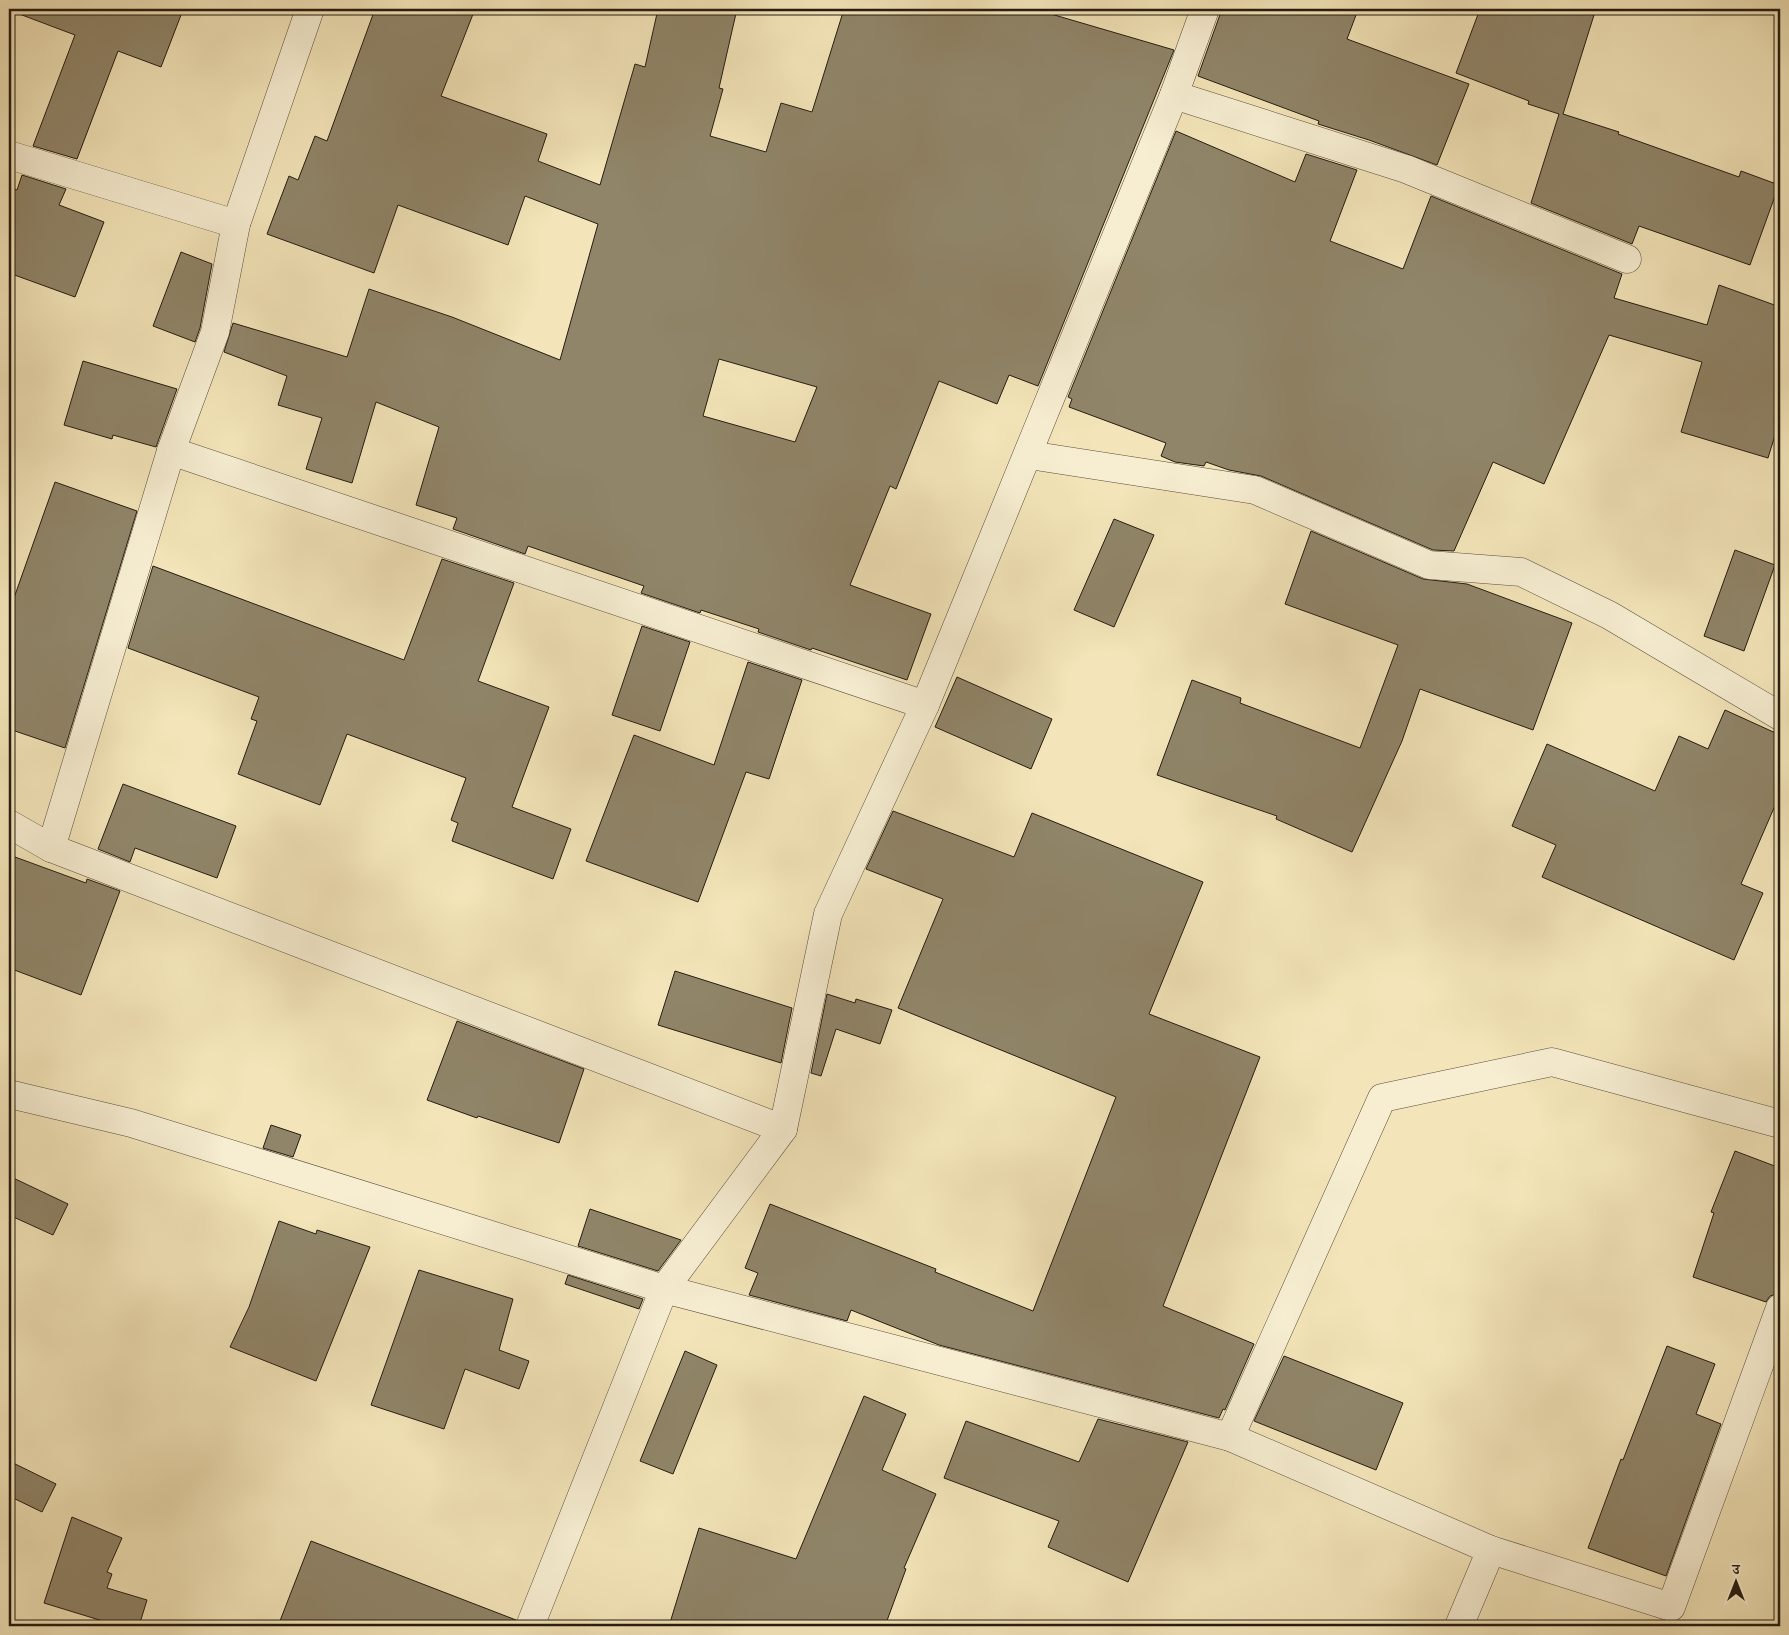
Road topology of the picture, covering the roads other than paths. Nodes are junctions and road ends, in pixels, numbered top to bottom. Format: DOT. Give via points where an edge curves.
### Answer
graph roads {
  1 [pos="310,9"];
  2 [pos="1205,9"];
  3 [pos="1174,95"];
  4 [pos="9,155"];
  5 [pos="236,224"];
  6 [pos="1627,259"];
  7 [pos="171,451"];
  8 [pos="1029,455"];
  9 [pos="925,705"];
  10 [pos="1780,716"];
  11 [pos="9,824"];
  12 [pos="51,848"];
  13 [pos="9,1094"];
  14 [pos="1780,1124"];
  15 [pos="783,1129"];
  16 [pos="664,1289"];
  17 [pos="1780,1308"];
  18 [pos="1230,1437"];
  19 [pos="1491,1550"];
  20 [pos="530,1626"];
  21 [pos="1458,1626"];
  1 -- 5 [label="street"];
  2 -- 3 [label="street"];
  3 -- 6 [label="street" via="1406,170"];
  3 -- 8 [label="street"];
  4 -- 5 [label="street"];
  5 -- 7 [label="street" via="215,332"];
  7 -- 9 [label="street"];
  7 -- 12 [label="street"];
  8 -- 9 [label="street"];
  8 -- 10 [label="street" via="1255,490 1429,565 1520,572 1609,615"];
  9 -- 15 [label="street" via="828,914"];
  11 -- 12 [label="street"];
  12 -- 15 [label="street"];
  13 -- 16 [label="street" via="131,1123"];
  14 -- 18 [label="street" via="1552,1062 1382,1098"];
  15 -- 16 [label="street"];
  16 -- 18 [label="street"];
  16 -- 20 [label="street"];
  17 -- 19 [label="street" via="1671,1607"];
  18 -- 19 [label="street"];
  19 -- 21 [label="street"];
}
